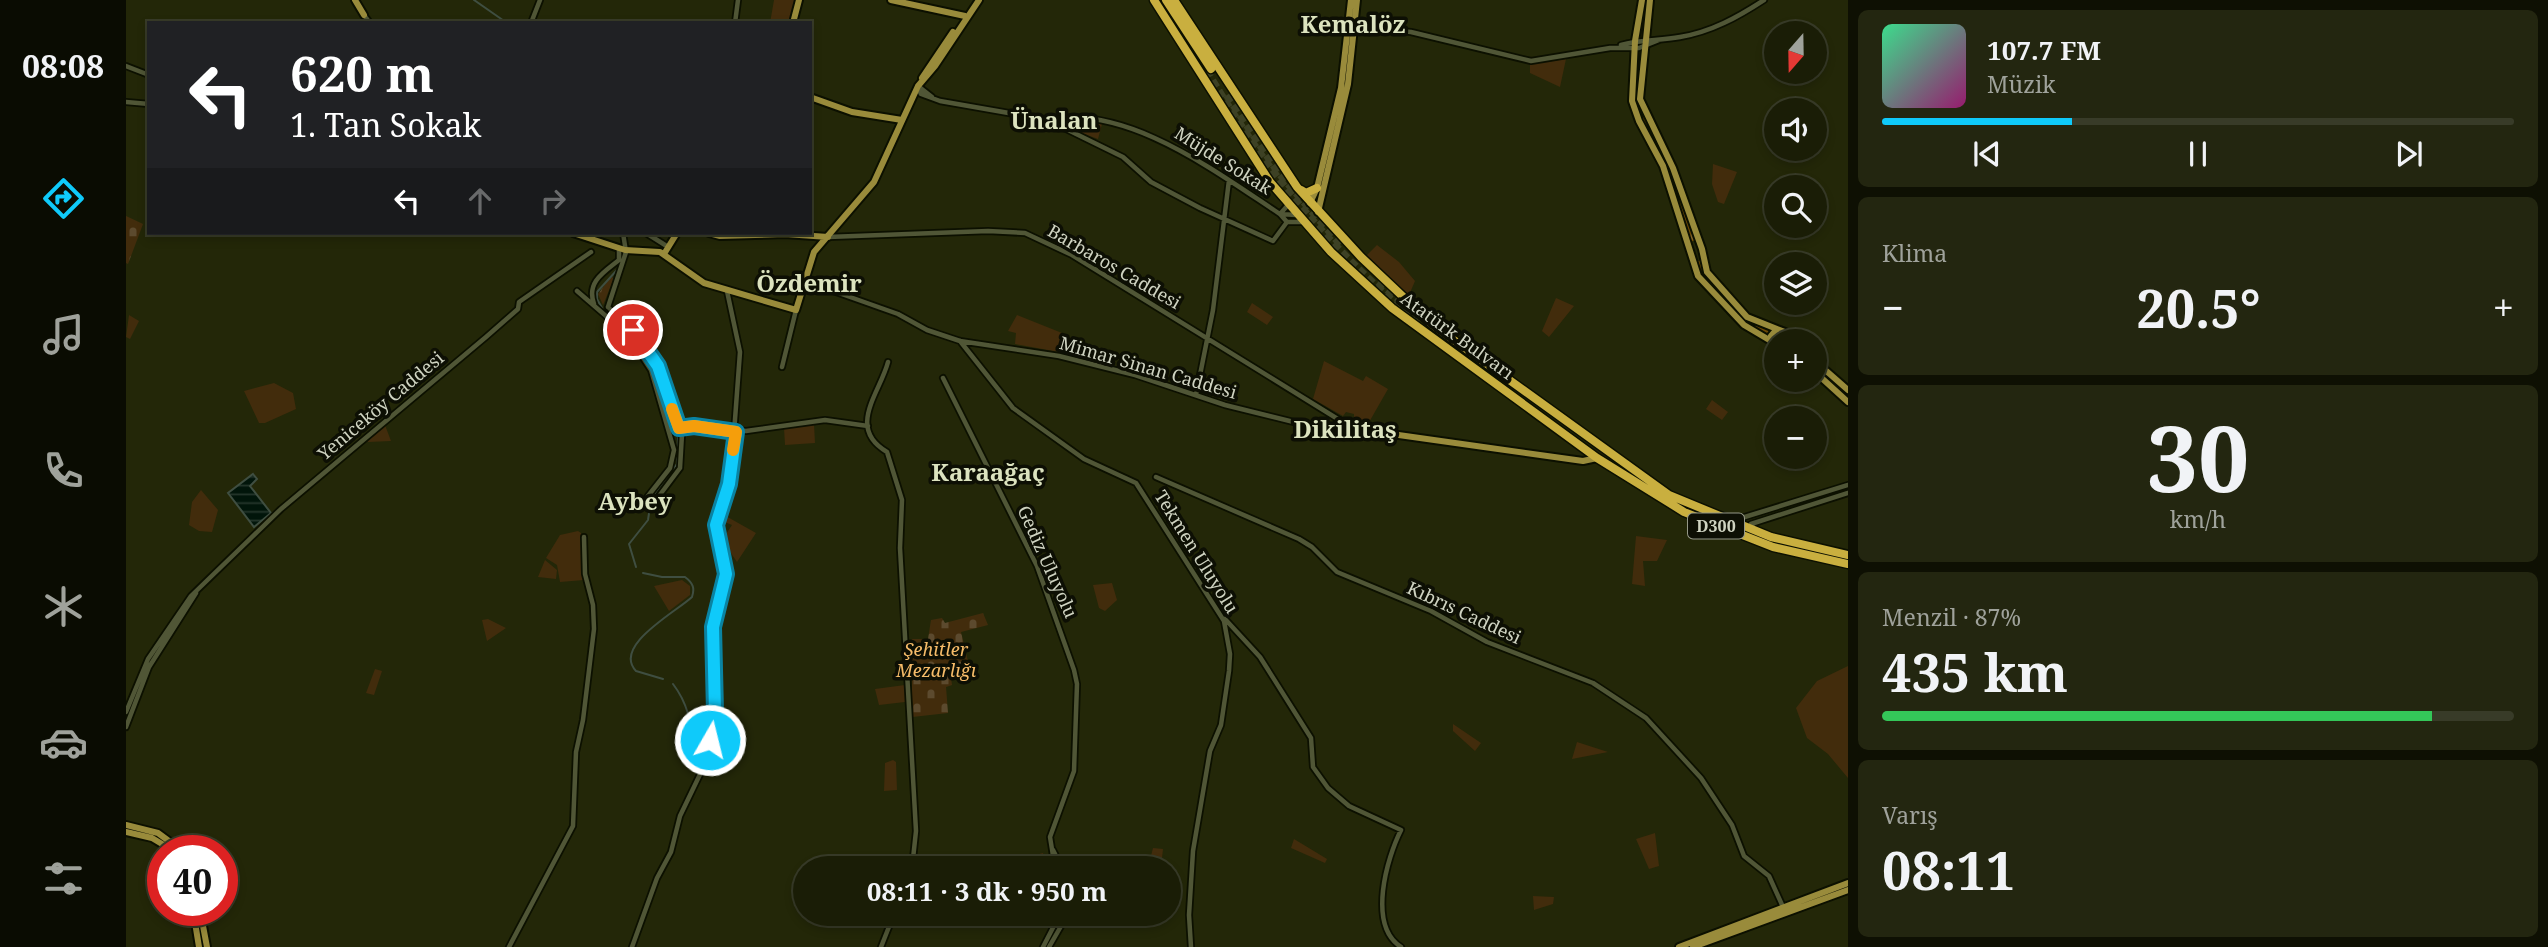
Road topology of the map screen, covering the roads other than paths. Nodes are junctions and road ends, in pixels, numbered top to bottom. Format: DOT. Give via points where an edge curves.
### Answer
graph roads {
  1 [pos="355,0"];
  2 [pos="540,0"];
  3 [pos="738,0"];
  4 [pos="799,0"];
  5 [pos="891,0"];
  6 [pos="977,0"];
  7 [pos="1156,0"];
  8 [pos="1166,0"];
  9 [pos="1174,0"];
  10 [pos="1351,0"];
  11 [pos="1357,0"];
  12 [pos="1642,0"];
  13 [pos="1650,0"];
  14 [pos="1764,0"];
  15 [pos="364,15"];
  16 [pos="965,16"];
  17 [pos="368,21"];
  18 [pos="532,21"];
  19 [pos="735,21"];
  20 [pos="794,21"];
  21 [pos="1353,25"];
  22 [pos="1644,43"];
  23 [pos="1635,44"];
  24 [pos="126,66"];
  25 [pos="147,74"];
  26 [pos="918,86"];
  27 [pos="1632,94"];
  28 [pos="1640,94"];
  29 [pos="812,98"];
  30 [pos="126,102"];
  31 [pos="147,104"];
  32 [pos="902,120"];
  33 [pos="1043,121"];
  34 [pos="1330,153"];
  35 [pos="1228,180"];
  36 [pos="1297,187"];
  37 [pos="1317,188"];
  38 [pos="1303,195"];
  39 [pos="1310,203"];
  40 [pos="1288,205"];
  41 [pos="1280,214"];
  42 [pos="1320,214"];
  43 [pos="1296,215"];
  44 [pos="1224,221"];
  45 [pos="1287,222"];
  46 [pos="1304,224"];
  47 [pos="1329,224"];
  48 [pos="579,235"];
  49 [pos="623,235"];
  50 [pos="648,235"];
  51 [pos="674,235"];
  52 [pos="716,235"];
  53 [pos="742,235"];
  54 [pos="806,235"];
  55 [pos="1315,235"];
  56 [pos="828,237"];
  57 [pos="622,249"];
  58 [pos="664,249"];
  59 [pos="1689,249"];
  60 [pos="1702,249"];
  61 [pos="591,252"];
  62 [pos="1692,258"];
  63 [pos="621,261"];
  64 [pos="805,281"];
  65 [pos="577,291"];
  66 [pos="727,291"];
  67 [pos="595,306"];
  68 [pos="608,307"];
  69 [pos="796,310"];
  70 [pos="602,313"];
  71 [pos="1777,329"];
  72 [pos="1764,336"];
  73 [pos="1207,339"];
  74 [pos="960,341"];
  75 [pos="888,362"];
  76 [pos="782,367"];
  77 [pos="1827,371"];
  78 [pos="943,378"];
  79 [pos="1827,383"];
  80 [pos="1848,390"];
  81 [pos="1196,395"];
  82 [pos="1848,402"];
  83 [pos="1341,423"];
  84 [pos="868,426"];
  85 [pos="679,428"];
  86 [pos="1326,430"];
  87 [pos="736,432"];
  88 [pos="671,433"];
  89 [pos="682,434"];
  90 [pos="1600,446"];
  91 [pos="1586,450"];
  92 [pos="1597,458"];
  93 [pos="1573,459"];
  94 [pos="1156,477"];
  95 [pos="1848,485"];
  96 [pos="1848,493"];
  97 [pos="1805,502"];
  98 [pos="1729,522"];
  99 [pos="1753,528"];
  100 [pos="584,537"];
  101 [pos="1848,557"];
  102 [pos="1222,617"];
  103 [pos="134,698"];
  104 [pos="126,712"];
  105 [pos="126,727"];
  106 [pos="126,825"];
  107 [pos="126,832"];
  108 [pos="161,835"];
  109 [pos="147,837"];
  110 [pos="1052,850"];
  111 [pos="913,856"];
  112 [pos="1053,856"];
  113 [pos="1055,856"];
  114 [pos="1848,883"];
  115 [pos="1848,890"];
  116 [pos="1784,910"];
  117 [pos="196,926"];
  118 [pos="203,926"];
  119 [pos="889,926"];
  120 [pos="1054,926"];
  121 [pos="1061,926"];
  122 [pos="199,947"];
  123 [pos="207,947"];
  124 [pos="509,947"];
  125 [pos="632,947"];
  126 [pos="881,947"];
  127 [pos="1043,947"];
  128 [pos="1049,947"];
  129 [pos="1191,947"];
  130 [pos="1401,947"];
  131 [pos="1679,947"];
  132 [pos="1693,947"];
  1 -- 15 [label="main road"];
  2 -- 18 [label="street"];
  3 -- 19 [label="street"];
  4 -- 20 [label="main road"];
  5 -- 16 [label="main road"];
  6 -- 16 [label="main road"];
  6 -- 26 [label="main road" via="936,66"];
  7 -- 8 [label="highway, Atatürk Bulvarı" via="1208,70"];
  7 -- 40 [label="highway, Atatürk Bulvarı" via="1254,159"];
  9 -- 36 [label="highway, Atatürk Bulvarı"];
  10 -- 21 [label="main road"];
  11 -- 21 [label="main road"];
  12 -- 23 [label="main road"];
  13 -- 22 [label="main road"];
  14 -- 22 [label="street" via="1728,22"];
  15 -- 17 [label="street"];
  16 -- 26 [label="main road"];
  21 -- 23 [label="street" via="1460,43 1524,61"];
  21 -- 34 [label="main road"];
  22 -- 23 [label="street"];
  22 -- 23 [label="street"];
  22 -- 28 [label="main road"];
  23 -- 27 [label="main road"];
  24 -- 25 [label="street"];
  26 -- 32 [label="main road"];
  26 -- 33 [label="street, Müjde Sokak" via="933,97"];
  27 -- 28 [label="main road"];
  27 -- 59 [label="main road" via="1639,121 1663,166"];
  28 -- 60 [label="main road"];
  29 -- 32 [label="main road" via="852,112"];
  30 -- 31 [label="street"];
  32 -- 56 [label="main road" via="874,182"];
  33 -- 35 [label="street, Müjde Sokak" via="1079,119 1133,129 1164,140"];
  33 -- 44 [label="street" via="1101,144 1151,181"];
  34 -- 37 [label="main road"];
  34 -- 42 [label="main road"];
  35 -- 41 [label="street, Müjde Sokak"];
  35 -- 44 [label="street"];
  36 -- 37 [label="highway" via="1306,192"];
  36 -- 38 [label="highway, Atatürk Bulvarı"];
  37 -- 39 [label="main road"];
  38 -- 39 [label="highway, Atatürk Bulvarı"];
  38 -- 40 [label="highway" via="1298,204"];
  39 -- 42 [label="highway, Atatürk Bulvarı"];
  39 -- 43 [label="highway"];
  40 -- 41 [label="street"];
  40 -- 43 [label="highway, Atatürk Bulvarı"];
  41 -- 43 [label="street"];
  41 -- 45 [label="street, Müjde Sokak"];
  42 -- 46 [label="highway" via="1315,223"];
  42 -- 47 [label="highway, Atatürk Bulvarı"];
  43 -- 46 [label="highway, Atatürk Bulvarı"];
  44 -- 45 [label="street" via="1273,241"];
  44 -- 73 [label="street"];
  45 -- 46 [label="street"];
  46 -- 55 [label="highway, Atatürk Bulvarı"];
  47 -- 55 [label="highway" via="1319,227"];
  47 -- 90 [label="highway, Atatürk Bulvarı / D300" via="1433,325"];
  48 -- 57 [label="main road"];
  49 -- 57 [label="street"];
  50 -- 58 [label="street"];
  51 -- 58 [label="main road"];
  52 -- 53 [label="main road, Barbaros Caddesi"];
  54 -- 56 [label="main road, Barbaros Caddesi"];
  55 -- 91 [label="highway, Atatürk Bulvarı / D300" via="1392,308"];
  56 -- 64 [label="main road" via="814,252"];
  56 -- 73 [label="street, Barbaros Caddesi" via="1025,233 1072,255"];
  57 -- 58 [label="main road"];
  57 -- 63 [label="street"];
  58 -- 66 [label="main road" via="704,283"];
  59 -- 60 [label="main road" via="1693,243"];
  59 -- 62 [label="main road"];
  60 -- 62 [label="main road" via="1699,259"];
  60 -- 71 [label="main road" via="1710,277 1732,302 1751,320"];
  61 -- 103 [label="street, Yeniceköy Caddesi" via="519,302 518,309 247,540 165,629"];
  62 -- 72 [label="main road" via="1700,281 1721,305"];
  63 -- 67 [label="street" via="596,278 591,292"];
  63 -- 68 [label="street"];
  64 -- 69 [label="main road"];
  64 -- 74 [label="street, Mimar Sinan Caddesi"];
  65 -- 67 [label="street"];
  66 -- 69 [label="main road"];
  66 -- 87 [label="street" via="740,352"];
  67 -- 70 [label="street"];
  68 -- 70 [label="street"];
  68 -- 85 [label="street" via="646,345"];
  69 -- 76 [label="street"];
  70 -- 88 [label="street" via="641,351"];
  73 -- 81 [label="street"];
  73 -- 83 [label="street, Barbaros Caddesi"];
  74 -- 81 [label="street, Mimar Sinan Caddesi" via="1048,353"];
  74 -- 102 [label="street, Tekmen Uluyolu" via="1013,408 1084,459 1136,483"];
  75 -- 84 [label="street" via="883,382 871,398"];
  77 -- 80 [label="main road"];
  78 -- 110 [label="street, Gediz Uluyolu" via="1045,583 1074,670 1074,771 1051,831"];
  79 -- 82 [label="main road"];
  81 -- 86 [label="street, Mimar Sinan Caddesi"];
  83 -- 93 [label="main road"];
  84 -- 87 [label="street" via="825,420"];
  84 -- 111 [label="street" via="874,443 887,452 902,500 900,548 916,831"];
  85 -- 87 [label="street"];
  85 -- 88 [label="street"];
  85 -- 89 [label="street"];
  87 -- 125 [label="street" via="729,484 716,525 726,574 713,627 715,712 708,754"];
  88 -- 89 [label="street"];
  88 -- 89 [label="street" via="670,468 648,496 656,500 680,468"];
  90 -- 91 [label="highway" via="1591,444"];
  90 -- 92 [label="highway" via="1602,453"];
  90 -- 98 [label="highway, Atatürk Bulvarı / D300" via="1670,495"];
  91 -- 92 [label="highway, Atatürk Bulvarı / D300"];
  91 -- 93 [label="main road"];
  92 -- 93 [label="main road"];
  92 -- 101 [label="highway, Atatürk Bulvarı / D300" via="1684,512 1772,549"];
  94 -- 116 [label="street, Kıbrıs Caddesi" via="1289,534 1312,547 1338,572 1431,611 1487,642 1606,690 1646,718 1689,764 1732,825 1744,856 1769,876"];
  95 -- 97 [label="street"];
  96 -- 97 [label="street"];
  97 -- 98 [label="street"];
  97 -- 99 [label="street"];
  98 -- 99 [label="highway, Atatürk Bulvarı / D300"];
  99 -- 101 [label="highway, Atatürk Bulvarı / D300" via="1793,544"];
  100 -- 124 [label="street" via="594,629 576,752 573,826"];
  102 -- 129 [label="street, Tekmen Uluyolu" via="1229,642 1229,671 1193,851"];
  102 -- 130 [label="street" via="1259,657 1311,738 1313,767 1328,788 1349,806 1401,830 1386,864 1382,901 1393,941"];
  103 -- 104 [label="street, Yeniceköy Caddesi"];
  103 -- 105 [label="street, Yeniceköy Caddesi"];
  106 -- 108 [label="main road"];
  107 -- 109 [label="main road"];
  110 -- 112 [label="street, Gediz Uluyolu"];
  110 -- 113 [label="street"];
  114 -- 116 [label="main road"];
  115 -- 116 [label="main road"];
  116 -- 131 [label="main road"];
  116 -- 132 [label="main road"];
  117 -- 122 [label="main road"];
  118 -- 123 [label="main road"];
  119 -- 126 [label="street"];
  120 -- 127 [label="street"];
  121 -- 128 [label="street"];
}
